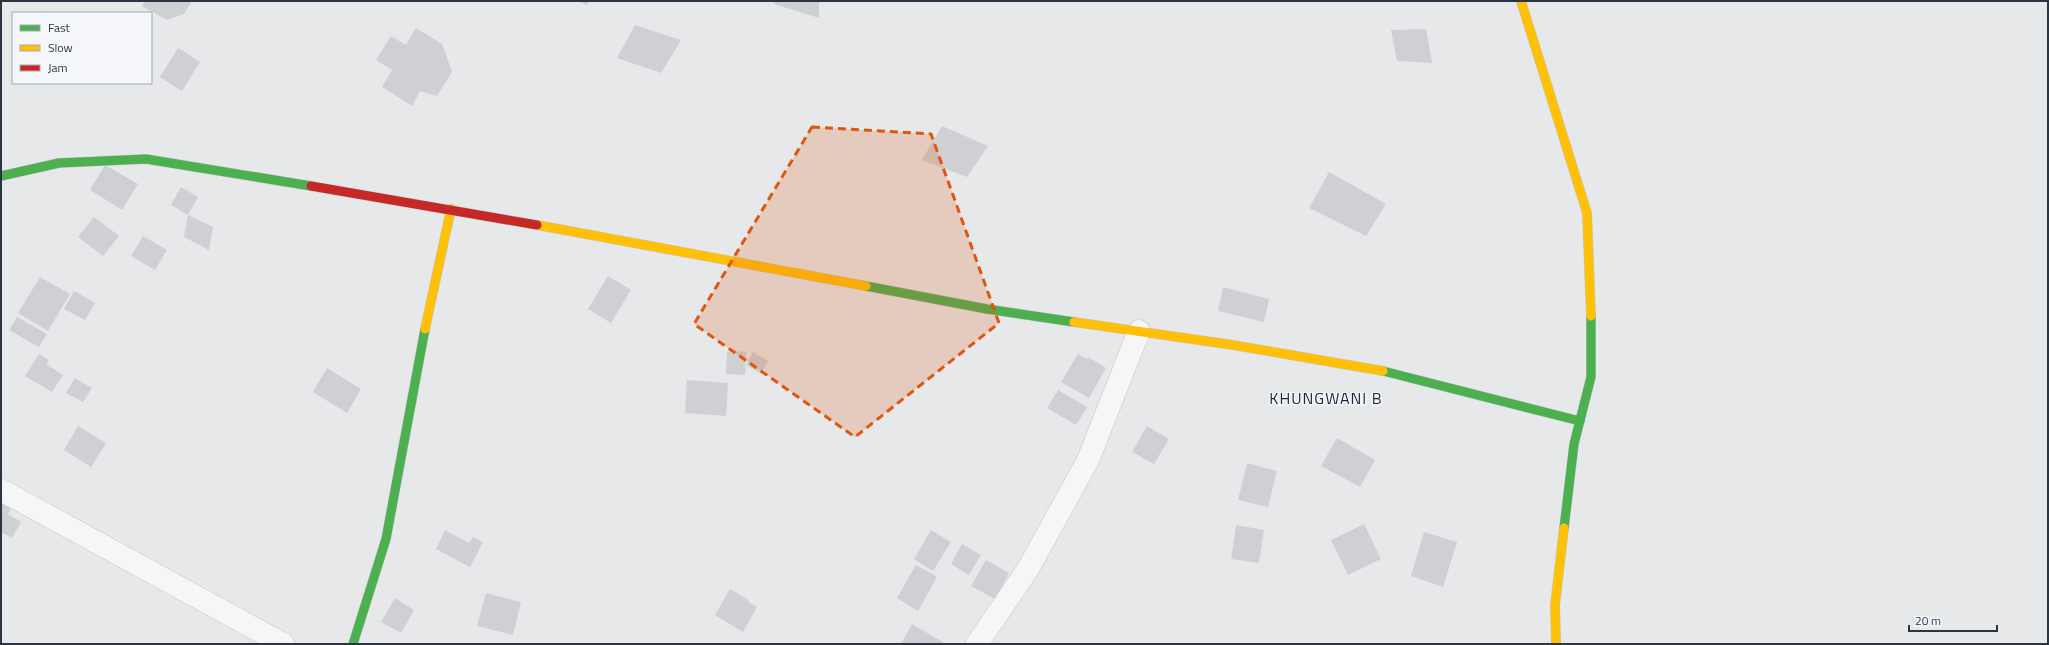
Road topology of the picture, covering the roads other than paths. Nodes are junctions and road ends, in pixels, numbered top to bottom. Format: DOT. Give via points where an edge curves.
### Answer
graph roads {
  1 [pos="1521,1"];
  2 [pos="1,176"];
  3 [pos="451,209"];
  4 [pos="1139,331"];
  5 [pos="1580,421"];
  6 [pos="1,490"];
  7 [pos="283,644"];
  8 [pos="353,644"];
  9 [pos="977,644"];
  10 [pos="1556,644"];
  1 -- 5 [label="street" via="1587,213 1591,377"];
  2 -- 3 [label="street" via="59,163 146,159"];
  3 -- 4 [label="street" via="986,309"];
  3 -- 8 [label="street" via="418,358 406,438 386,539"];
  4 -- 5 [label="street" via="1390,372"];
  4 -- 9 [label="street" via="1088,460 1028,569"];
  5 -- 10 [label="street" via="1574,444 1555,605"];
  6 -- 7 [label="street"];
}
